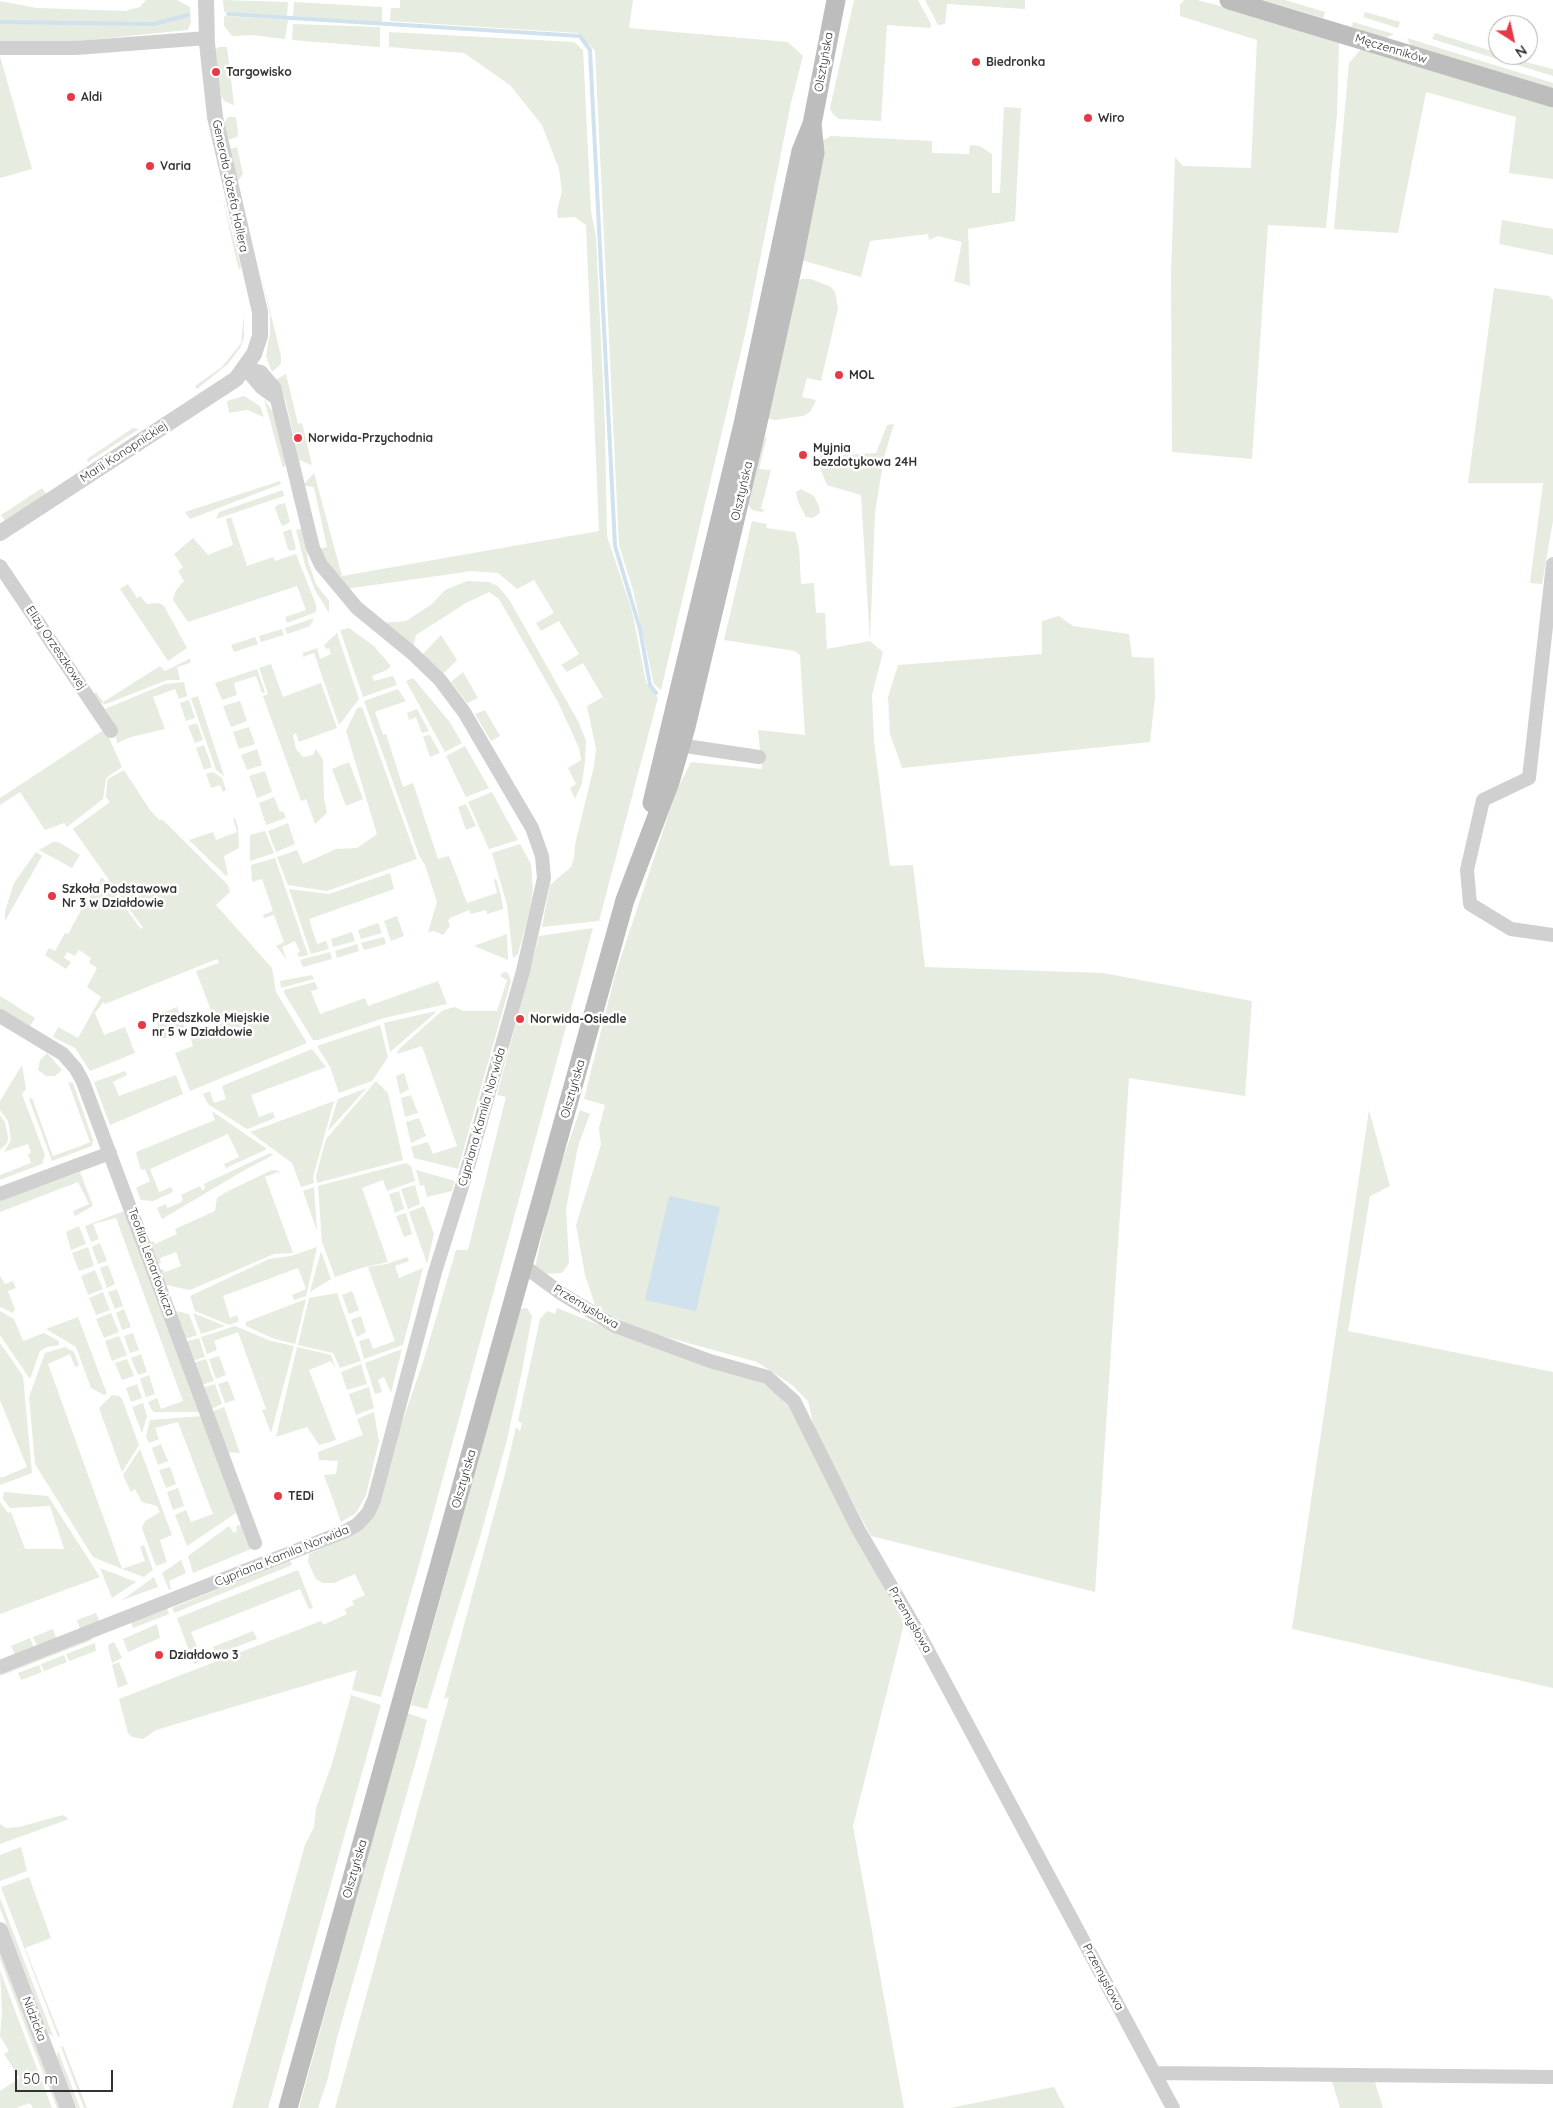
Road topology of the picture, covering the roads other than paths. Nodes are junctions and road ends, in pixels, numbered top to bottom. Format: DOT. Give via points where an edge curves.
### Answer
graph roads {
  1 [pos="206,0"];
  2 [pos="836,0"];
  3 [pos="1229,0"];
  4 [pos="207,38"];
  5 [pos="0,48"];
  6 [pos="1553,98"];
  7 [pos="245,368"];
  8 [pos="0,533"];
  9 [pos="1553,564"];
  10 [pos="0,566"];
  11 [pos="112,731"];
  12 [pos="673,744"];
  13 [pos="759,757"];
  14 [pos="1553,935"];
  15 [pos="0,1016"];
  16 [pos="110,1153"];
  17 [pos="0,1194"];
  18 [pos="524,1266"];
  19 [pos="255,1543"];
  20 [pos="0,1667"];
  21 [pos="0,1930"];
  22 [pos="1155,2073"];
  23 [pos="1553,2077"];
  24 [pos="68,2108"];
  25 [pos="288,2108"];
  26 [pos="1173,2108"];
  1 -- 4 [label="street, Generała Józefa Hallera"];
  2 -- 12 [label="main road, Olsztyńska" via="812,124 800,151"];
  3 -- 6 [label="main road, Męczenników"];
  4 -- 5 [label="street" via="85,48"];
  4 -- 7 [label="street, Generała Józefa Hallera" via="215,117 260,312 260,336"];
  7 -- 8 [label="street, Marii Konopnickiej" via="236,379"];
  7 -- 20 [label="street, Cypriana Kamila Norwida" via="261,387 276,398 313,548 321,565 357,608 440,680 464,712 532,828 542,856 544,878 520,980 368,1513 346,1531"];
  9 -- 14 [label="street" via="1529,778 1483,800 1467,870 1470,904 1511,929"];
  10 -- 11 [label="street, Elizy Orzeszkowej"];
  12 -- 13 [label="street"];
  12 -- 18 [label="main road, Olsztyńska" via="625,900"];
  15 -- 16 [label="street, Teofila Lenartowicza" via="63,1054 76,1069"];
  16 -- 17 [label="street"];
  16 -- 19 [label="street, Teofila Lenartowicza"];
  18 -- 22 [label="street, Przemysłowa" via="615,1326 710,1361 767,1377 794,1401 835,1478 858,1530 919,1634"];
  18 -- 25 [label="main road, Olsztyńska"];
  21 -- 24 [label="street, Nidzicka"];
  22 -- 23 [label="street"];
  22 -- 26 [label="street, Przemysłowa"];
}
